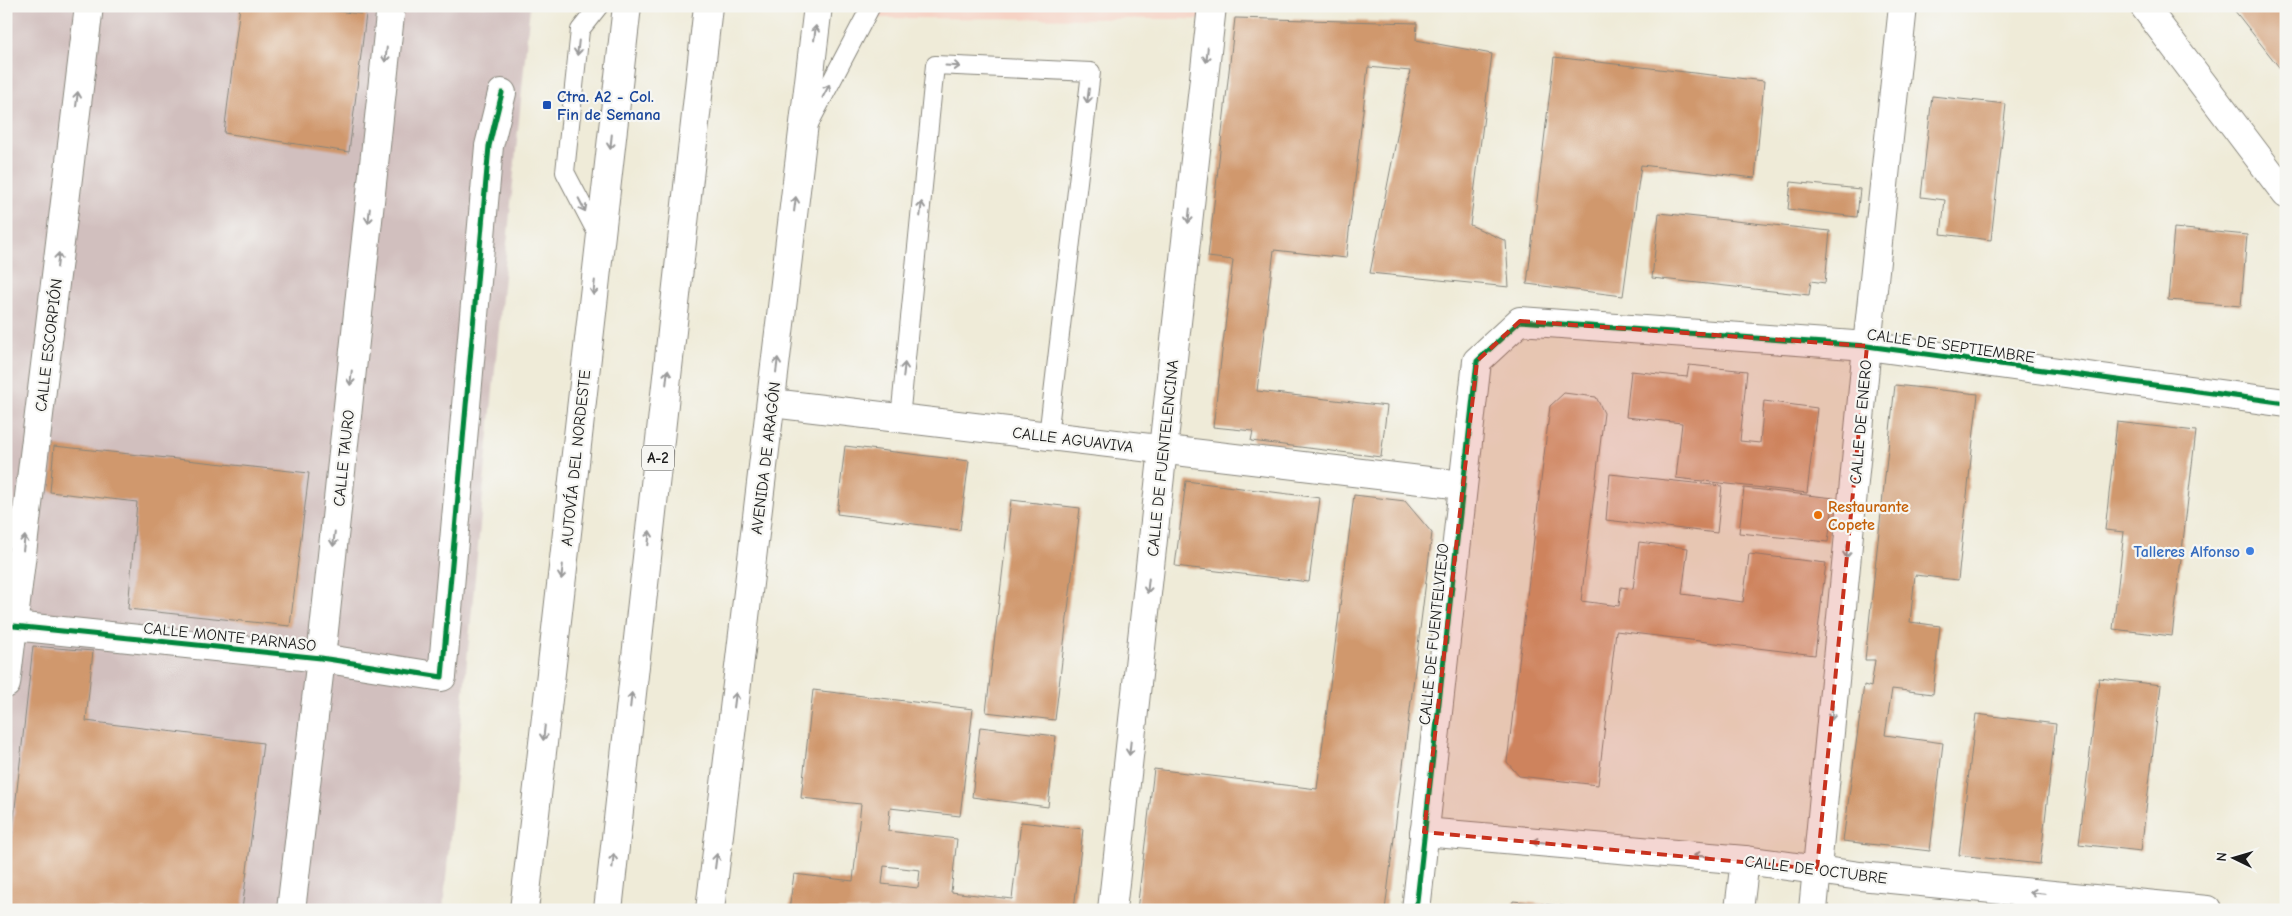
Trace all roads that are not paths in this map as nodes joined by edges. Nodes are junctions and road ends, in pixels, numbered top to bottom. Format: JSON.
{"nodes":[{"id":1,"x":88,"y":6,"type":"edge"},
{"id":2,"x":391,"y":6,"type":"edge"},
{"id":3,"x":599,"y":6,"type":"edge"},
{"id":4,"x":627,"y":6,"type":"edge"},
{"id":5,"x":708,"y":6,"type":"edge"},
{"id":6,"x":818,"y":6,"type":"edge"},
{"id":7,"x":871,"y":6,"type":"edge"},
{"id":8,"x":1212,"y":6,"type":"edge"},
{"id":9,"x":1903,"y":6,"type":"edge"},
{"id":10,"x":2144,"y":6,"type":"edge"},
{"id":11,"x":502,"y":93,"type":"dead end"},
{"id":12,"x":803,"y":134,"type":"junction"},
{"id":13,"x":2286,"y":194,"type":"edge"},
{"id":14,"x":600,"y":240,"type":"junction"},
{"id":15,"x":1867,"y":346,"type":"junction"},
{"id":16,"x":1477,"y":361,"type":"joint"},
{"id":17,"x":772,"y":403,"type":"junction"},
{"id":18,"x":2286,"y":403,"type":"edge"},
{"id":19,"x":900,"y":419,"type":"junction"},
{"id":20,"x":1048,"y":436,"type":"junction"},
{"id":21,"x":1163,"y":450,"type":"junction"},
{"id":22,"x":1462,"y":485,"type":"junction"},
{"id":23,"x":14,"y":626,"type":"junction"},
{"id":24,"x":321,"y":658,"type":"junction"},
{"id":25,"x":6,"y":684,"type":"edge"},
{"id":26,"x":1424,"y":832,"type":"junction"},
{"id":27,"x":1745,"y":860,"type":"junction"},
{"id":28,"x":1817,"y":868,"type":"junction"},
{"id":29,"x":291,"y":910,"type":"edge"},
{"id":30,"x":524,"y":910,"type":"edge"},
{"id":31,"x":608,"y":910,"type":"edge"},
{"id":32,"x":710,"y":910,"type":"edge"},
{"id":33,"x":1112,"y":910,"type":"edge"},
{"id":34,"x":1416,"y":910,"type":"edge"},
{"id":35,"x":1739,"y":910,"type":"edge"},
{"id":36,"x":1813,"y":910,"type":"edge"},
{"id":37,"x":2207,"y":910,"type":"edge"}],
"edges":[{"from":23,"to":1,"type":"main road","name":"CALLE ESCORPIÓN","one_way":true},
{"from":2,"to":24,"type":"main road","name":"CALLE TAURO","one_way":true},
{"from":3,"to":14,"type":"lane","one_way":true},
{"from":4,"to":14,"type":"main road","name":"AUTOVÍA DEL NORDESTE","one_way":true},
{"from":31,"to":5,"type":"main road","number":"A-2","one_way":true},
{"from":12,"to":6,"type":"main road","name":"AVENIDA DE ARAGÓN","one_way":true},
{"from":12,"to":7,"type":"lane","one_way":true},
{"from":8,"to":21,"type":"main road","name":"CALLE DE FUENTELENCINA","one_way":true},
{"from":9,"to":15,"type":"main road","name":"CALLE DE ENERO"},
{"from":10,"to":13,"type":"main road"},
{"from":11,"to":24,"type":"main road","name":"CALLE MONTE PARNASO"},
{"from":17,"to":12,"type":"main road","name":"AVENIDA DE ARAGÓN","one_way":true},
{"from":14,"to":30,"type":"main road","name":"AUTOVÍA DEL NORDESTE","one_way":true},
{"from":15,"to":16,"type":"main road","name":"CALLE DE SEPTIEMBRE"},
{"from":15,"to":18,"type":"main road","name":"CALLE DE SEPTIEMBRE"},
{"from":15,"to":28,"type":"main road","name":"CALLE DE ENERO","one_way":true},
{"from":16,"to":22,"type":"main road","name":"CALLE DE FUENTELVIEJO"},
{"from":17,"to":19,"type":"main road","name":"CALLE AGUAVIVA"},
{"from":32,"to":17,"type":"main road","name":"AVENIDA DE ARAGÓN","one_way":true},
{"from":19,"to":20,"type":"main road","name":"CALLE AGUAVIVA"},
{"from":19,"to":20,"type":"lane","one_way":true},
{"from":20,"to":21,"type":"main road","name":"CALLE AGUAVIVA"},
{"from":21,"to":22,"type":"main road","name":"CALLE AGUAVIVA"},
{"from":21,"to":33,"type":"main road","name":"CALLE DE FUENTELENCINA","one_way":true},
{"from":22,"to":26,"type":"main road","name":"CALLE DE FUENTELVIEJO"},
{"from":23,"to":24,"type":"main road","name":"CALLE MONTE PARNASO"},
{"from":23,"to":25,"type":"main road","name":"CALLE ESCORPIÓN"},
{"from":24,"to":29,"type":"main road","name":"CALLE TAURO"},
{"from":27,"to":26,"type":"main road","name":"CALLE DE OCTUBRE","one_way":true},
{"from":26,"to":34,"type":"main road","name":"CALLE DE FUENTELVIEJO"},
{"from":27,"to":28,"type":"main road","name":"CALLE DE OCTUBRE"},
{"from":27,"to":35,"type":"main road"},
{"from":28,"to":36,"type":"main road","name":"CALLE DE ENERO"},
{"from":37,"to":28,"type":"main road","name":"CALLE DE OCTUBRE","one_way":true}]}
